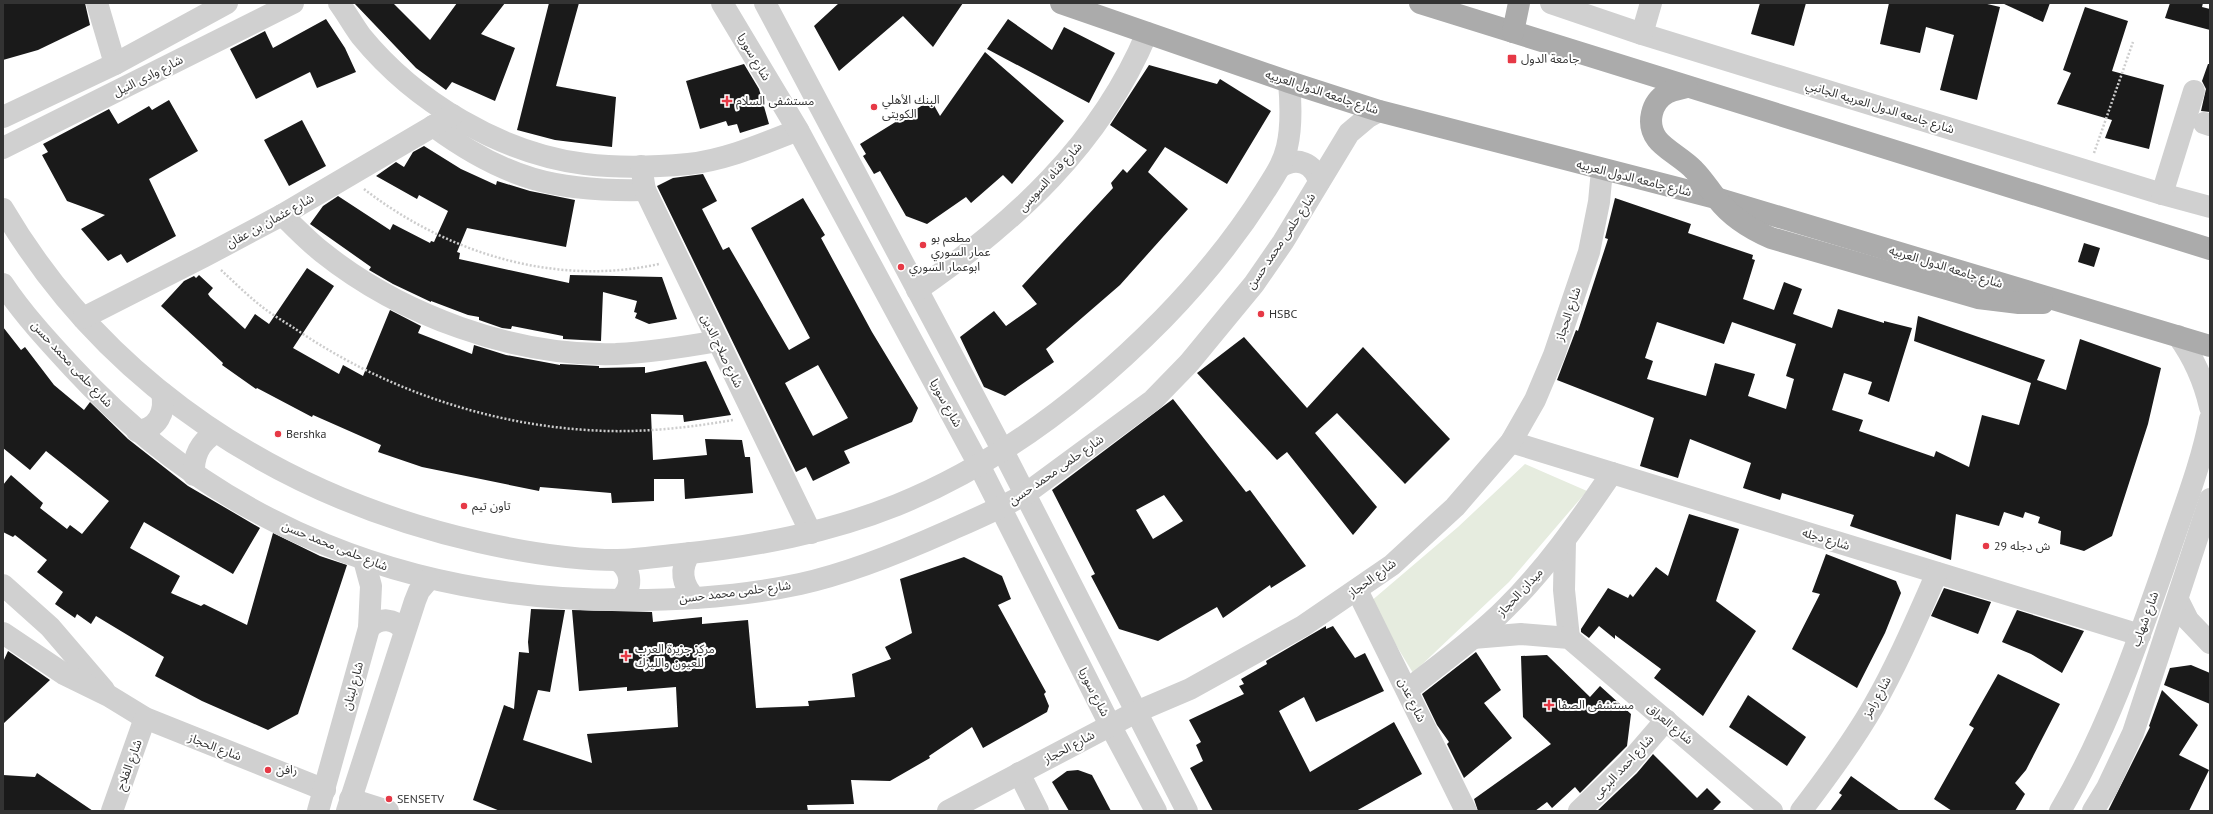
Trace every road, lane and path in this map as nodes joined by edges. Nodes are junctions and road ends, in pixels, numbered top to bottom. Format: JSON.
{"nodes":[{"id":1,"x":97,"y":3,"type":"edge"},
{"id":2,"x":227,"y":3,"type":"edge"},
{"id":3,"x":293,"y":3,"type":"edge"},
{"id":4,"x":339,"y":3,"type":"edge"},
{"id":5,"x":722,"y":3,"type":"edge"},
{"id":6,"x":765,"y":3,"type":"edge"},
{"id":7,"x":1061,"y":3,"type":"edge"},
{"id":8,"x":1420,"y":3,"type":"edge"},
{"id":9,"x":1519,"y":3,"type":"edge"},
{"id":10,"x":1552,"y":3,"type":"edge"},
{"id":11,"x":1651,"y":3,"type":"edge"},
{"id":12,"x":1099,"y":8,"type":"edge"},
{"id":13,"x":1512,"y":32,"type":"junction"},
{"id":14,"x":1147,"y":33,"type":"junction"},
{"id":15,"x":1642,"y":34,"type":"junction"},
{"id":16,"x":2133,"y":42,"type":"dead end"},
{"id":17,"x":115,"y":64,"type":"junction"},
{"id":18,"x":1289,"y":82,"type":"junction"},
{"id":19,"x":1687,"y":88,"type":"junction"},
{"id":20,"x":2194,"y":91,"type":"dead end"},
{"id":21,"x":1380,"y":112,"type":"junction"},
{"id":22,"x":452,"y":115,"type":"junction"},
{"id":23,"x":3,"y":117,"type":"edge"},
{"id":24,"x":432,"y":126,"type":"junction"},
{"id":25,"x":798,"y":130,"type":"junction"},
{"id":26,"x":3,"y":148,"type":"edge"},
{"id":27,"x":641,"y":166,"type":"junction"},
{"id":28,"x":1280,"y":167,"type":"junction"},
{"id":29,"x":1602,"y":170,"type":"junction"},
{"id":30,"x":2088,"y":171,"type":"junction"},
{"id":31,"x":348,"y":176,"type":"junction"},
{"id":32,"x":1320,"y":182,"type":"junction"},
{"id":33,"x":645,"y":190,"type":"junction"},
{"id":34,"x":2162,"y":194,"type":"junction"},
{"id":35,"x":1716,"y":198,"type":"junction"},
{"id":36,"x":2210,"y":206,"type":"edge"},
{"id":37,"x":3,"y":209,"type":"edge"},
{"id":38,"x":282,"y":215,"type":"junction"},
{"id":39,"x":2210,"y":249,"type":"edge"},
{"id":40,"x":206,"y":256,"type":"junction"},
{"id":41,"x":678,"y":260,"type":"junction"},
{"id":42,"x":3,"y":284,"type":"edge"},
{"id":43,"x":917,"y":290,"type":"junction"},
{"id":44,"x":83,"y":318,"type":"junction"},
{"id":45,"x":2178,"y":336,"type":"junction"},
{"id":46,"x":718,"y":342,"type":"junction"},
{"id":47,"x":2210,"y":346,"type":"edge"},
{"id":48,"x":162,"y":393,"type":"junction"},
{"id":49,"x":2210,"y":407,"type":"edge"},
{"id":50,"x":755,"y":417,"type":"junction"},
{"id":51,"x":2210,"y":419,"type":"edge"},
{"id":52,"x":137,"y":431,"type":"junction"},
{"id":53,"x":215,"y":432,"type":"junction"},
{"id":54,"x":1511,"y":442,"type":"junction"},
{"id":55,"x":1003,"y":451,"type":"junction"},
{"id":56,"x":980,"y":464,"type":"junction"},
{"id":57,"x":1612,"y":473,"type":"junction"},
{"id":58,"x":194,"y":475,"type":"junction"},
{"id":59,"x":1024,"y":495,"type":"junction"},
{"id":60,"x":2210,"y":499,"type":"edge"},
{"id":61,"x":1001,"y":508,"type":"junction"},
{"id":62,"x":811,"y":533,"type":"junction"},
{"id":63,"x":1565,"y":541,"type":"junction"},
{"id":64,"x":690,"y":553,"type":"junction"},
{"id":65,"x":364,"y":560,"type":"junction"},
{"id":66,"x":617,"y":560,"type":"junction"},
{"id":67,"x":1936,"y":573,"type":"junction"},
{"id":68,"x":429,"y":579,"type":"junction"},
{"id":69,"x":3,"y":585,"type":"edge"},
{"id":70,"x":1357,"y":590,"type":"junction"},
{"id":71,"x":695,"y":598,"type":"junction"},
{"id":72,"x":618,"y":600,"type":"junction"},
{"id":73,"x":2178,"y":600,"type":"junction"},
{"id":74,"x":369,"y":628,"type":"junction"},
{"id":75,"x":404,"y":630,"type":"junction"},
{"id":76,"x":3,"y":633,"type":"edge"},
{"id":77,"x":2140,"y":635,"type":"junction"},
{"id":78,"x":1473,"y":638,"type":"junction"},
{"id":79,"x":1569,"y":638,"type":"junction"},
{"id":80,"x":2210,"y":643,"type":"edge"},
{"id":81,"x":1407,"y":690,"type":"junction"},
{"id":82,"x":109,"y":696,"type":"junction"},
{"id":83,"x":1136,"y":712,"type":"junction"},
{"id":84,"x":145,"y":718,"type":"junction"},
{"id":85,"x":1666,"y":720,"type":"junction"},
{"id":86,"x":1110,"y":725,"type":"junction"},
{"id":87,"x":1019,"y":773,"type":"junction"},
{"id":88,"x":325,"y":790,"type":"junction"},
{"id":89,"x":348,"y":805,"type":"edge"},
{"id":90,"x":112,"y":811,"type":"edge"},
{"id":91,"x":318,"y":811,"type":"edge"},
{"id":92,"x":388,"y":811,"type":"edge"},
{"id":93,"x":948,"y":811,"type":"edge"},
{"id":94,"x":1038,"y":811,"type":"edge"},
{"id":95,"x":1156,"y":811,"type":"edge"},
{"id":96,"x":1187,"y":811,"type":"edge"},
{"id":97,"x":1466,"y":811,"type":"edge"},
{"id":98,"x":1579,"y":811,"type":"edge"},
{"id":99,"x":1772,"y":811,"type":"edge"},
{"id":100,"x":1801,"y":811,"type":"edge"},
{"id":101,"x":2060,"y":811,"type":"edge"},
{"id":102,"x":2093,"y":811,"type":"edge"}],
"edges":[{"from":1,"to":17,"type":"street"},
{"from":2,"to":17,"type":"street"},
{"from":3,"to":26,"type":"street","name":"شارع وادى النيل"},
{"from":4,"to":22,"type":"street"},
{"from":5,"to":25,"type":"street","name":"شارع سوريا"},
{"from":6,"to":43,"type":"street"},
{"from":7,"to":12,"type":"main road","name":"شارع جامعه الدول العربيه"},
{"from":8,"to":13,"type":"main road"},
{"from":9,"to":13,"type":"main road"},
{"from":10,"to":15,"type":"street","name":"شارع جامعه الدول العربيه الجانبي"},
{"from":11,"to":15,"type":"street"},
{"from":12,"to":14,"type":"main road","name":"شارع جامعه الدول العربيه"},
{"from":13,"to":19,"type":"main road"},
{"from":14,"to":18,"type":"main road","name":"شارع جامعه الدول العربيه"},
{"from":14,"to":43,"type":"street","name":"شارع قناه السويس"},
{"from":15,"to":30,"type":"street","name":"شارع جامعه الدول العربيه الجانبي"},
{"from":16,"to":30,"type":"path"},
{"from":17,"to":23,"type":"street"},
{"from":18,"to":21,"type":"main road","name":"شارع جامعه الدول العربيه"},
{"from":18,"to":28,"type":"street"},
{"from":19,"to":35,"type":"main road"},
{"from":19,"to":39,"type":"main road"},
{"from":20,"to":34,"type":"street"},
{"from":21,"to":29,"type":"main road","name":"شارع جامعه الدول العربيه"},
{"from":21,"to":32,"type":"street","name":"شارع حلمى محمد حسن"},
{"from":22,"to":24,"type":"street","name":"شارع عثمان بن عفان"},
{"from":22,"to":27,"type":"street"},
{"from":24,"to":31,"type":"street","name":"شارع عثمان بن عفان"},
{"from":24,"to":33,"type":"street"},
{"from":25,"to":27,"type":"street"},
{"from":25,"to":56,"type":"street","name":"شارع سوريا"},
{"from":27,"to":33,"type":"street","name":"شارع صلاح الدين"},
{"from":28,"to":32,"type":"street"},
{"from":28,"to":55,"type":"street"},
{"from":29,"to":35,"type":"main road","name":"شارع جامعه الدول العربيه"},
{"from":29,"to":54,"type":"street","name":"شارع الحجاز"},
{"from":30,"to":34,"type":"street","name":"شارع جامعه الدول العربيه الجانبي"},
{"from":31,"to":38,"type":"street","name":"شارع عثمان بن عفان"},
{"from":31,"to":41,"type":"path"},
{"from":32,"to":59,"type":"street","name":"شارع حلمى محمد حسن"},
{"from":33,"to":41,"type":"street","name":"شارع صلاح الدين"},
{"from":34,"to":36,"type":"street","name":"شارع جامعه الدول العربيه الجانبي"},
{"from":35,"to":45,"type":"main road","name":"شارع جامعه الدول العربيه"},
{"from":37,"to":44,"type":"street"},
{"from":38,"to":40,"type":"street","name":"شارع عثمان بن عفان"},
{"from":38,"to":46,"type":"street"},
{"from":40,"to":44,"type":"street","name":"شارع عثمان بن عفان"},
{"from":40,"to":50,"type":"path"},
{"from":41,"to":46,"type":"street","name":"شارع صلاح الدين"},
{"from":42,"to":52,"type":"street","name":"شارع حلمى محمد حسن"},
{"from":43,"to":55,"type":"street"},
{"from":44,"to":48,"type":"street"},
{"from":45,"to":47,"type":"main road","name":"شارع جامعه الدول العربيه"},
{"from":45,"to":49,"type":"street"},
{"from":46,"to":50,"type":"street","name":"شارع صلاح الدين"},
{"from":48,"to":52,"type":"street"},
{"from":48,"to":53,"type":"street"},
{"from":50,"to":62,"type":"street","name":"شارع صلاح الدين"},
{"from":51,"to":77,"type":"street","name":"شارع شهاب"},
{"from":52,"to":58,"type":"street","name":"شارع حلمى محمد حسن"},
{"from":53,"to":58,"type":"street"},
{"from":53,"to":66,"type":"street"},
{"from":54,"to":57,"type":"street","name":"شارع دجله"},
{"from":54,"to":70,"type":"street","name":"شارع الحجاز"},
{"from":55,"to":56,"type":"street"},
{"from":55,"to":59,"type":"street"},
{"from":56,"to":61,"type":"street","name":"شارع سوريا"},
{"from":56,"to":62,"type":"street"},
{"from":57,"to":63,"type":"street","name":"ميدان الحجاز"},
{"from":57,"to":67,"type":"street","name":"شارع دجله"},
{"from":58,"to":65,"type":"street","name":"شارع حلمى محمد حسن"},
{"from":59,"to":61,"type":"street","name":"شارع حلمى محمد حسن"},
{"from":59,"to":83,"type":"street"},
{"from":60,"to":73,"type":"street","name":"شارع شهاب"},
{"from":61,"to":71,"type":"street","name":"شارع حلمى محمد حسن"},
{"from":61,"to":86,"type":"street","name":"شارع سوريا"},
{"from":62,"to":64,"type":"street"},
{"from":63,"to":78,"type":"street","name":"ميدان الحجاز"},
{"from":63,"to":79,"type":"street"},
{"from":64,"to":66,"type":"street"},
{"from":64,"to":71,"type":"street"},
{"from":65,"to":68,"type":"street","name":"شارع حلمى محمد حسن"},
{"from":65,"to":74,"type":"street","name":"شارع لبنان"},
{"from":66,"to":72,"type":"street"},
{"from":67,"to":77,"type":"street","name":"شارع دجله"},
{"from":67,"to":100,"type":"street","name":"شارع رامز"},
{"from":68,"to":72,"type":"street","name":"شارع حلمى محمد حسن"},
{"from":68,"to":75,"type":"street"},
{"from":69,"to":82,"type":"street","name":"شارع الحجاز"},
{"from":70,"to":81,"type":"street","name":"شارع عدن"},
{"from":70,"to":83,"type":"street","name":"شارع الحجاز"},
{"from":71,"to":72,"type":"street","name":"شارع حلمى محمد حسن"},
{"from":73,"to":80,"type":"street"},
{"from":73,"to":102,"type":"street","name":"شارع شهاب"},
{"from":74,"to":75,"type":"street"},
{"from":74,"to":88,"type":"street","name":"شارع لبنان"},
{"from":75,"to":89,"type":"street"},
{"from":76,"to":82,"type":"street","name":"شارع الحجاز"},
{"from":77,"to":101,"type":"street","name":"شارع شهاب"},
{"from":78,"to":79,"type":"street"},
{"from":78,"to":81,"type":"street","name":"ميدان الحجاز"},
{"from":79,"to":85,"type":"street","name":"شارع العراق"},
{"from":81,"to":97,"type":"street","name":"شارع عدن"},
{"from":82,"to":84,"type":"street","name":"شارع الحجاز"},
{"from":83,"to":86,"type":"street","name":"شارع الحجاز"},
{"from":83,"to":96,"type":"street"},
{"from":84,"to":88,"type":"street","name":"شارع الحجاز"},
{"from":84,"to":90,"type":"street","name":"شارع الفلاح"},
{"from":85,"to":98,"type":"street","name":"شارع احمد البرعى"},
{"from":85,"to":99,"type":"street","name":"شارع العراق"},
{"from":86,"to":87,"type":"street","name":"شارع الحجاز"},
{"from":86,"to":95,"type":"street","name":"شارع سوريا"},
{"from":87,"to":93,"type":"street","name":"شارع الحجاز"},
{"from":87,"to":94,"type":"street"},
{"from":88,"to":91,"type":"street","name":"شارع لبنان"},
{"from":89,"to":92,"type":"street"}]}
